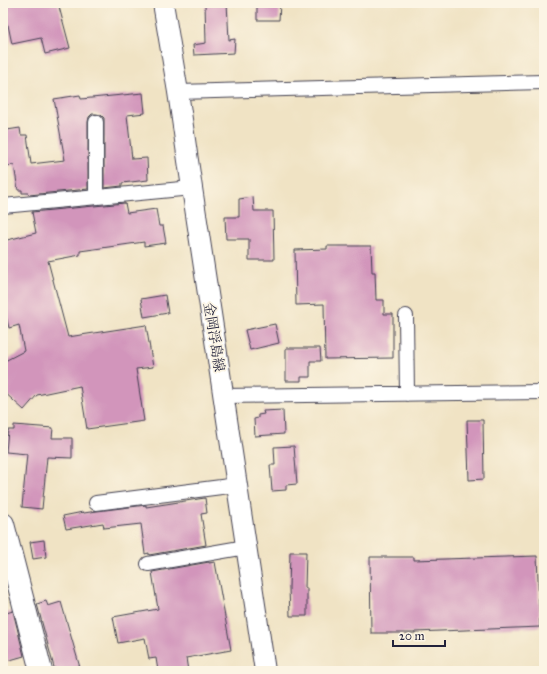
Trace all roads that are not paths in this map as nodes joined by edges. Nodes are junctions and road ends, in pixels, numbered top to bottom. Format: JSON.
{"nodes":[{"id":1,"x":163,"y":3,"type":"edge"},
{"id":2,"x":544,"y":82,"type":"edge"},
{"id":3,"x":178,"y":92,"type":"junction"},
{"id":4,"x":96,"y":122,"type":"dead end"},
{"id":5,"x":192,"y":188,"type":"junction"},
{"id":6,"x":96,"y":197,"type":"junction"},
{"id":7,"x":3,"y":206,"type":"edge"},
{"id":8,"x":406,"y":316,"type":"dead end"},
{"id":9,"x":544,"y":392,"type":"edge"},
{"id":10,"x":407,"y":394,"type":"junction"},
{"id":11,"x":223,"y":396,"type":"junction"},
{"id":12,"x":237,"y":485,"type":"junction"},
{"id":13,"x":96,"y":503,"type":"dead end"},
{"id":14,"x":3,"y":529,"type":"edge"},
{"id":15,"x":246,"y":547,"type":"junction"},
{"id":16,"x":148,"y":564,"type":"dead end"},
{"id":17,"x":41,"y":671,"type":"edge"},
{"id":18,"x":265,"y":671,"type":"edge"}],
"edges":[{"from":1,"to":3,"type":"street","name":"金岡浮島線"},
{"from":2,"to":3,"type":"street"},
{"from":3,"to":5,"type":"street","name":"金岡浮島線"},
{"from":4,"to":6,"type":"street"},
{"from":5,"to":6,"type":"street"},
{"from":5,"to":11,"type":"street","name":"金岡浮島線"},
{"from":6,"to":7,"type":"street"},
{"from":8,"to":10,"type":"street"},
{"from":9,"to":10,"type":"street"},
{"from":10,"to":11,"type":"street"},
{"from":11,"to":12,"type":"street","name":"金岡浮島線"},
{"from":12,"to":13,"type":"street"},
{"from":12,"to":15,"type":"street","name":"金岡浮島線"},
{"from":14,"to":17,"type":"main road"},
{"from":15,"to":16,"type":"street"},
{"from":15,"to":18,"type":"street","name":"金岡浮島線"}]}
